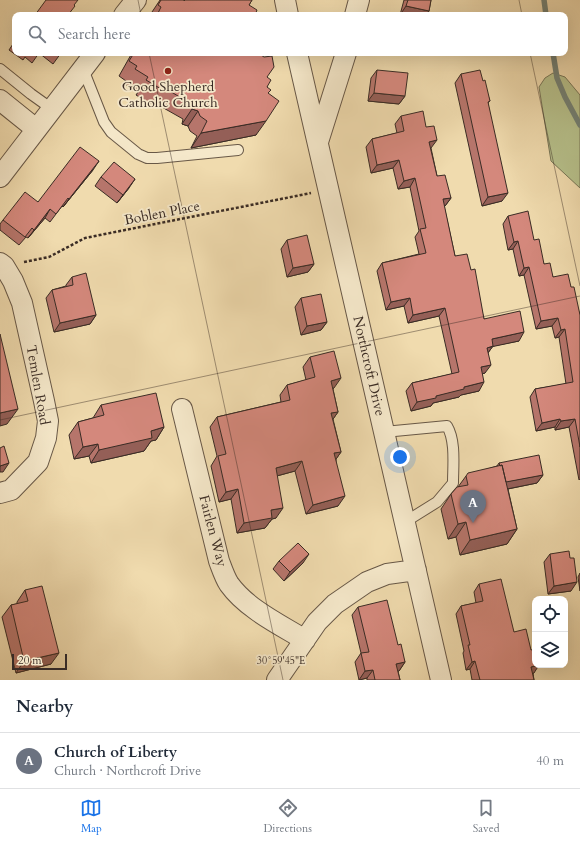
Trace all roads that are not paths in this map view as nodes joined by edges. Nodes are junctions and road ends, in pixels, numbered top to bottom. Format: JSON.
{"nodes":[{"id":1,"x":136,"y":0,"type":"edge"},
{"id":2,"x":285,"y":0,"type":"edge"},
{"id":3,"x":359,"y":0,"type":"edge"},
{"id":4,"x":126,"y":12,"type":"edge"},
{"id":5,"x":287,"y":12,"type":"edge"},
{"id":6,"x":356,"y":12,"type":"edge"},
{"id":7,"x":93,"y":56,"type":"edge"},
{"id":8,"x":298,"y":56,"type":"edge"},
{"id":9,"x":345,"y":56,"type":"edge"},
{"id":10,"x":0,"y":69,"type":"edge"},
{"id":11,"x":82,"y":69,"type":"junction"},
{"id":12,"x":0,"y":100,"type":"edge"},
{"id":13,"x":52,"y":109,"type":"junction"},
{"id":14,"x":36,"y":129,"type":"junction"},
{"id":15,"x":318,"y":142,"type":"junction"},
{"id":16,"x":238,"y":150,"type":"dead end"},
{"id":17,"x":0,"y":177,"type":"edge"},
{"id":18,"x":2,"y":265,"type":"edge"},
{"id":19,"x":182,"y":409,"type":"dead end"},
{"id":20,"x":384,"y":432,"type":"junction"},
{"id":21,"x":0,"y":493,"type":"edge"},
{"id":22,"x":405,"y":522,"type":"junction"},
{"id":23,"x":416,"y":570,"type":"junction"},
{"id":24,"x":305,"y":640,"type":"junction"},
{"id":25,"x":277,"y":680,"type":"edge"},
{"id":26,"x":441,"y":680,"type":"edge"}],
"edges":[{"from":1,"to":4,"type":"street"},
{"from":2,"to":5,"type":"street"},
{"from":3,"to":6,"type":"street"},
{"from":7,"to":11,"type":"street"},
{"from":8,"to":15,"type":"street","name":"Northcroft Drive"},
{"from":9,"to":15,"type":"street"},
{"from":10,"to":13,"type":"lane"},
{"from":11,"to":13,"type":"street"},
{"from":11,"to":16,"type":"lane"},
{"from":12,"to":14,"type":"street"},
{"from":13,"to":14,"type":"street"},
{"from":14,"to":17,"type":"street"},
{"from":15,"to":20,"type":"street","name":"Northcroft Drive"},
{"from":18,"to":21,"type":"street","name":"Temlen Road"},
{"from":19,"to":24,"type":"street","name":"Fairlen Way"},
{"from":20,"to":22,"type":"street","name":"Northcroft Drive"},
{"from":20,"to":22,"type":"lane"},
{"from":22,"to":23,"type":"street","name":"Northcroft Drive"},
{"from":23,"to":24,"type":"street"},
{"from":23,"to":26,"type":"street","name":"Northcroft Drive"},
{"from":24,"to":25,"type":"street"}]}
